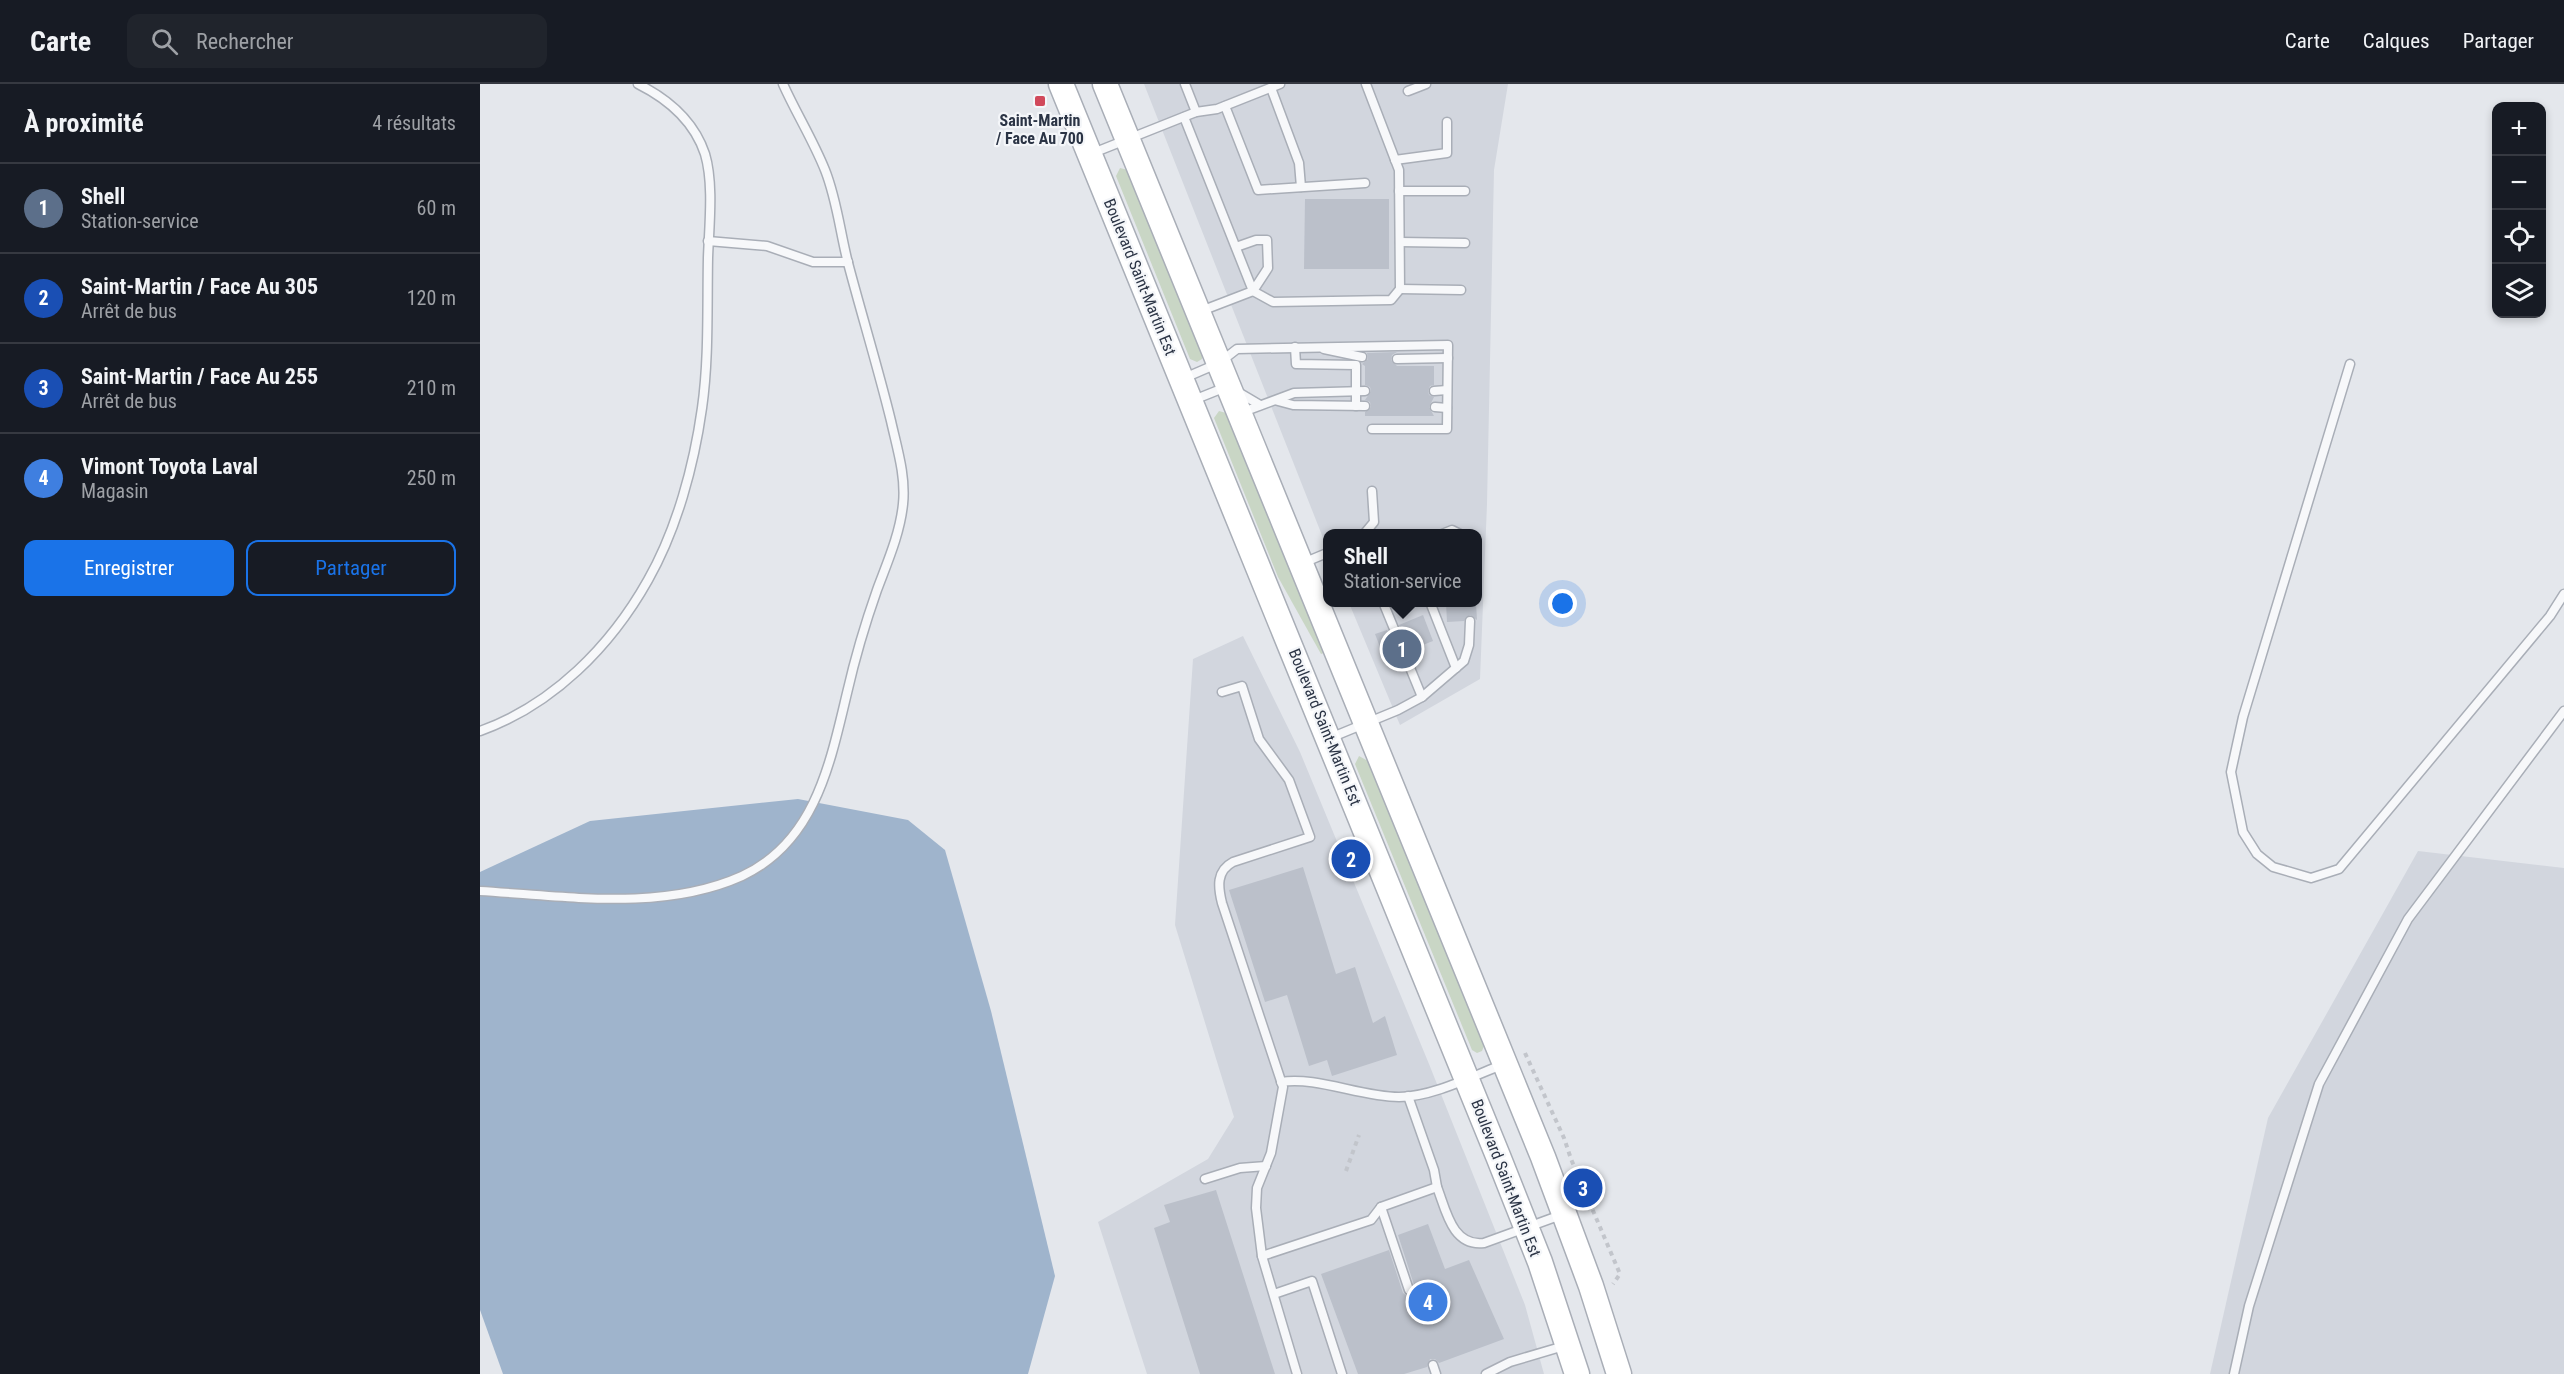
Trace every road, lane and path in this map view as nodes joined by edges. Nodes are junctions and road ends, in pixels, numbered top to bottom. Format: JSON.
{"nodes":[{"id":1,"x":638,"y":84,"type":"edge"},
{"id":2,"x":783,"y":84,"type":"edge"},
{"id":3,"x":1061,"y":84,"type":"edge"},
{"id":4,"x":1105,"y":84,"type":"edge"},
{"id":5,"x":1185,"y":84,"type":"edge"},
{"id":6,"x":1280,"y":84,"type":"edge"},
{"id":7,"x":1366,"y":84,"type":"edge"},
{"id":8,"x":1426,"y":84,"type":"edge"},
{"id":9,"x":1271,"y":87,"type":"junction"},
{"id":10,"x":1408,"y":91,"type":"dead end"},
{"id":11,"x":1225,"y":106,"type":"junction"},
{"id":12,"x":1196,"y":112,"type":"junction"},
{"id":13,"x":1184,"y":117,"type":"junction"},
{"id":14,"x":1447,"y":122,"type":"dead end"},
{"id":15,"x":1127,"y":140,"type":"junction"},
{"id":16,"x":1090,"y":155,"type":"junction"},
{"id":17,"x":1395,"y":160,"type":"junction"},
{"id":18,"x":1365,"y":183,"type":"dead end"},
{"id":19,"x":1301,"y":188,"type":"junction"},
{"id":20,"x":1399,"y":191,"type":"junction"},
{"id":21,"x":1465,"y":191,"type":"dead end"},
{"id":22,"x":708,"y":240,"type":"junction"},
{"id":23,"x":1400,"y":242,"type":"junction"},
{"id":24,"x":1465,"y":243,"type":"dead end"},
{"id":25,"x":1236,"y":247,"type":"junction"},
{"id":26,"x":848,"y":262,"type":"junction"},
{"id":27,"x":1400,"y":289,"type":"junction"},
{"id":28,"x":1461,"y":290,"type":"dead end"},
{"id":29,"x":1253,"y":291,"type":"junction"},
{"id":30,"x":1198,"y":312,"type":"junction"},
{"id":31,"x":1295,"y":347,"type":"junction"},
{"id":32,"x":1312,"y":347,"type":"junction"},
{"id":33,"x":1362,"y":357,"type":"dead end"},
{"id":34,"x":1448,"y":358,"type":"junction"},
{"id":35,"x":1397,"y":359,"type":"dead end"},
{"id":36,"x":1219,"y":363,"type":"junction"},
{"id":37,"x":2350,"y":364,"type":"dead end"},
{"id":38,"x":1181,"y":379,"type":"junction"},
{"id":39,"x":1228,"y":386,"type":"junction"},
{"id":40,"x":1447,"y":390,"type":"junction"},
{"id":41,"x":1360,"y":391,"type":"junction"},
{"id":42,"x":1434,"y":391,"type":"dead end"},
{"id":43,"x":1277,"y":400,"type":"junction"},
{"id":44,"x":1191,"y":401,"type":"junction"},
{"id":45,"x":1435,"y":407,"type":"dead end"},
{"id":46,"x":1447,"y":408,"type":"junction"},
{"id":47,"x":1250,"y":410,"type":"junction"},
{"id":48,"x":1372,"y":429,"type":"dead end"},
{"id":49,"x":1372,"y":491,"type":"dead end"},
{"id":50,"x":1368,"y":529,"type":"edge"},
{"id":51,"x":1323,"y":555,"type":"edge"},
{"id":52,"x":1300,"y":564,"type":"junction"},
{"id":53,"x":2564,"y":594,"type":"edge"},
{"id":54,"x":1322,"y":603,"type":"edge"},
{"id":55,"x":1323,"y":607,"type":"edge"},
{"id":56,"x":1385,"y":607,"type":"edge"},
{"id":57,"x":1433,"y":607,"type":"edge"},
{"id":58,"x":1470,"y":621,"type":"dead end"},
{"id":59,"x":1456,"y":668,"type":"junction"},
{"id":60,"x":1222,"y":692,"type":"dead end"},
{"id":61,"x":1422,"y":697,"type":"junction"},
{"id":62,"x":2564,"y":711,"type":"edge"},
{"id":63,"x":1365,"y":724,"type":"junction"},
{"id":64,"x":480,"y":731,"type":"edge"},
{"id":65,"x":1330,"y":738,"type":"junction"},
{"id":66,"x":480,"y":891,"type":"edge"},
{"id":67,"x":1523,"y":1048,"type":"dead end"},
{"id":68,"x":1504,"y":1064,"type":"junction"},
{"id":69,"x":1467,"y":1078,"type":"junction"},
{"id":70,"x":1281,"y":1082,"type":"junction"},
{"id":71,"x":1408,"y":1096,"type":"junction"},
{"id":72,"x":1359,"y":1135,"type":"dead end"},
{"id":73,"x":1266,"y":1166,"type":"junction"},
{"id":74,"x":1346,"y":1171,"type":"dead end"},
{"id":75,"x":1205,"y":1179,"type":"dead end"},
{"id":76,"x":1437,"y":1187,"type":"junction"},
{"id":77,"x":1381,"y":1207,"type":"junction"},
{"id":78,"x":1564,"y":1214,"type":"junction"},
{"id":79,"x":1527,"y":1227,"type":"junction"},
{"id":80,"x":1262,"y":1256,"type":"junction"},
{"id":81,"x":1620,"y":1275,"type":"dead end"},
{"id":82,"x":1409,"y":1290,"type":"dead end"},
{"id":83,"x":1274,"y":1294,"type":"junction"},
{"id":84,"x":1568,"y":1345,"type":"junction"},
{"id":85,"x":1433,"y":1365,"type":"dead end"},
{"id":86,"x":1503,"y":1370,"type":"edge"},
{"id":87,"x":1297,"y":1374,"type":"edge"},
{"id":88,"x":1342,"y":1374,"type":"edge"},
{"id":89,"x":1436,"y":1374,"type":"edge"},
{"id":90,"x":1486,"y":1374,"type":"edge"},
{"id":91,"x":1577,"y":1374,"type":"edge"},
{"id":92,"x":1619,"y":1374,"type":"edge"},
{"id":93,"x":2234,"y":1374,"type":"edge"}],
"edges":[{"from":1,"to":22,"type":"lane"},
{"from":2,"to":26,"type":"lane"},
{"from":3,"to":16,"type":"main road","name":"Boulevard Saint-Martin Est"},
{"from":4,"to":15,"type":"main road"},
{"from":5,"to":12,"type":"lane"},
{"from":6,"to":9,"type":"lane"},
{"from":7,"to":17,"type":"lane"},
{"from":8,"to":10,"type":"lane"},
{"from":9,"to":11,"type":"lane"},
{"from":9,"to":19,"type":"lane"},
{"from":11,"to":12,"type":"lane"},
{"from":11,"to":19,"type":"lane"},
{"from":12,"to":13,"type":"lane"},
{"from":13,"to":15,"type":"lane"},
{"from":13,"to":25,"type":"lane"},
{"from":14,"to":17,"type":"lane"},
{"from":15,"to":16,"type":"lane"},
{"from":15,"to":30,"type":"main road"},
{"from":16,"to":38,"type":"main road","name":"Boulevard Saint-Martin Est"},
{"from":17,"to":20,"type":"lane"},
{"from":18,"to":19,"type":"lane"},
{"from":20,"to":21,"type":"lane"},
{"from":20,"to":23,"type":"lane"},
{"from":22,"to":26,"type":"lane"},
{"from":22,"to":64,"type":"lane"},
{"from":23,"to":24,"type":"lane"},
{"from":23,"to":27,"type":"lane"},
{"from":25,"to":29,"type":"lane"},
{"from":25,"to":29,"type":"lane"},
{"from":26,"to":66,"type":"lane"},
{"from":27,"to":28,"type":"lane"},
{"from":27,"to":29,"type":"lane"},
{"from":29,"to":30,"type":"lane"},
{"from":30,"to":36,"type":"main road"},
{"from":31,"to":32,"type":"lane"},
{"from":31,"to":36,"type":"lane"},
{"from":31,"to":41,"type":"lane"},
{"from":32,"to":33,"type":"lane"},
{"from":32,"to":34,"type":"lane"},
{"from":34,"to":35,"type":"lane"},
{"from":34,"to":40,"type":"lane"},
{"from":36,"to":38,"type":"lane"},
{"from":36,"to":39,"type":"main road"},
{"from":37,"to":53,"type":"lane"},
{"from":38,"to":44,"type":"main road","name":"Boulevard Saint-Martin Est"},
{"from":39,"to":44,"type":"lane"},
{"from":39,"to":47,"type":"main road"},
{"from":40,"to":42,"type":"lane"},
{"from":40,"to":46,"type":"lane"},
{"from":41,"to":43,"type":"lane"},
{"from":41,"to":43,"type":"lane"},
{"from":43,"to":47,"type":"lane"},
{"from":44,"to":65,"type":"main road","name":"Boulevard Saint-Martin Est"},
{"from":45,"to":46,"type":"lane"},
{"from":46,"to":48,"type":"lane"},
{"from":47,"to":52,"type":"main road"},
{"from":49,"to":50,"type":"lane"},
{"from":51,"to":52,"type":"lane"},
{"from":52,"to":54,"type":"main road"},
{"from":55,"to":63,"type":"main road"},
{"from":56,"to":61,"type":"lane"},
{"from":57,"to":59,"type":"lane"},
{"from":58,"to":59,"type":"lane"},
{"from":59,"to":61,"type":"lane"},
{"from":60,"to":70,"type":"lane"},
{"from":61,"to":63,"type":"lane"},
{"from":62,"to":93,"type":"lane"},
{"from":63,"to":65,"type":"lane"},
{"from":63,"to":68,"type":"main road"},
{"from":65,"to":69,"type":"main road","name":"Boulevard Saint-Martin Est"},
{"from":67,"to":81,"type":"path"},
{"from":68,"to":69,"type":"lane"},
{"from":68,"to":78,"type":"main road"},
{"from":69,"to":71,"type":"lane"},
{"from":69,"to":79,"type":"main road","name":"Boulevard Saint-Martin Est"},
{"from":70,"to":71,"type":"lane"},
{"from":70,"to":73,"type":"lane"},
{"from":71,"to":76,"type":"lane"},
{"from":72,"to":74,"type":"path"},
{"from":73,"to":75,"type":"lane"},
{"from":73,"to":80,"type":"lane"},
{"from":76,"to":77,"type":"lane"},
{"from":76,"to":79,"type":"lane"},
{"from":77,"to":80,"type":"lane"},
{"from":77,"to":82,"type":"lane"},
{"from":78,"to":79,"type":"lane"},
{"from":78,"to":92,"type":"main road"},
{"from":79,"to":84,"type":"main road","name":"Boulevard Saint-Martin Est"},
{"from":80,"to":83,"type":"lane"},
{"from":83,"to":87,"type":"lane"},
{"from":83,"to":88,"type":"lane"},
{"from":84,"to":86,"type":"lane"},
{"from":84,"to":91,"type":"main road","name":"Boulevard Saint-Martin Est"},
{"from":85,"to":89,"type":"lane"},
{"from":86,"to":90,"type":"lane"}]}
